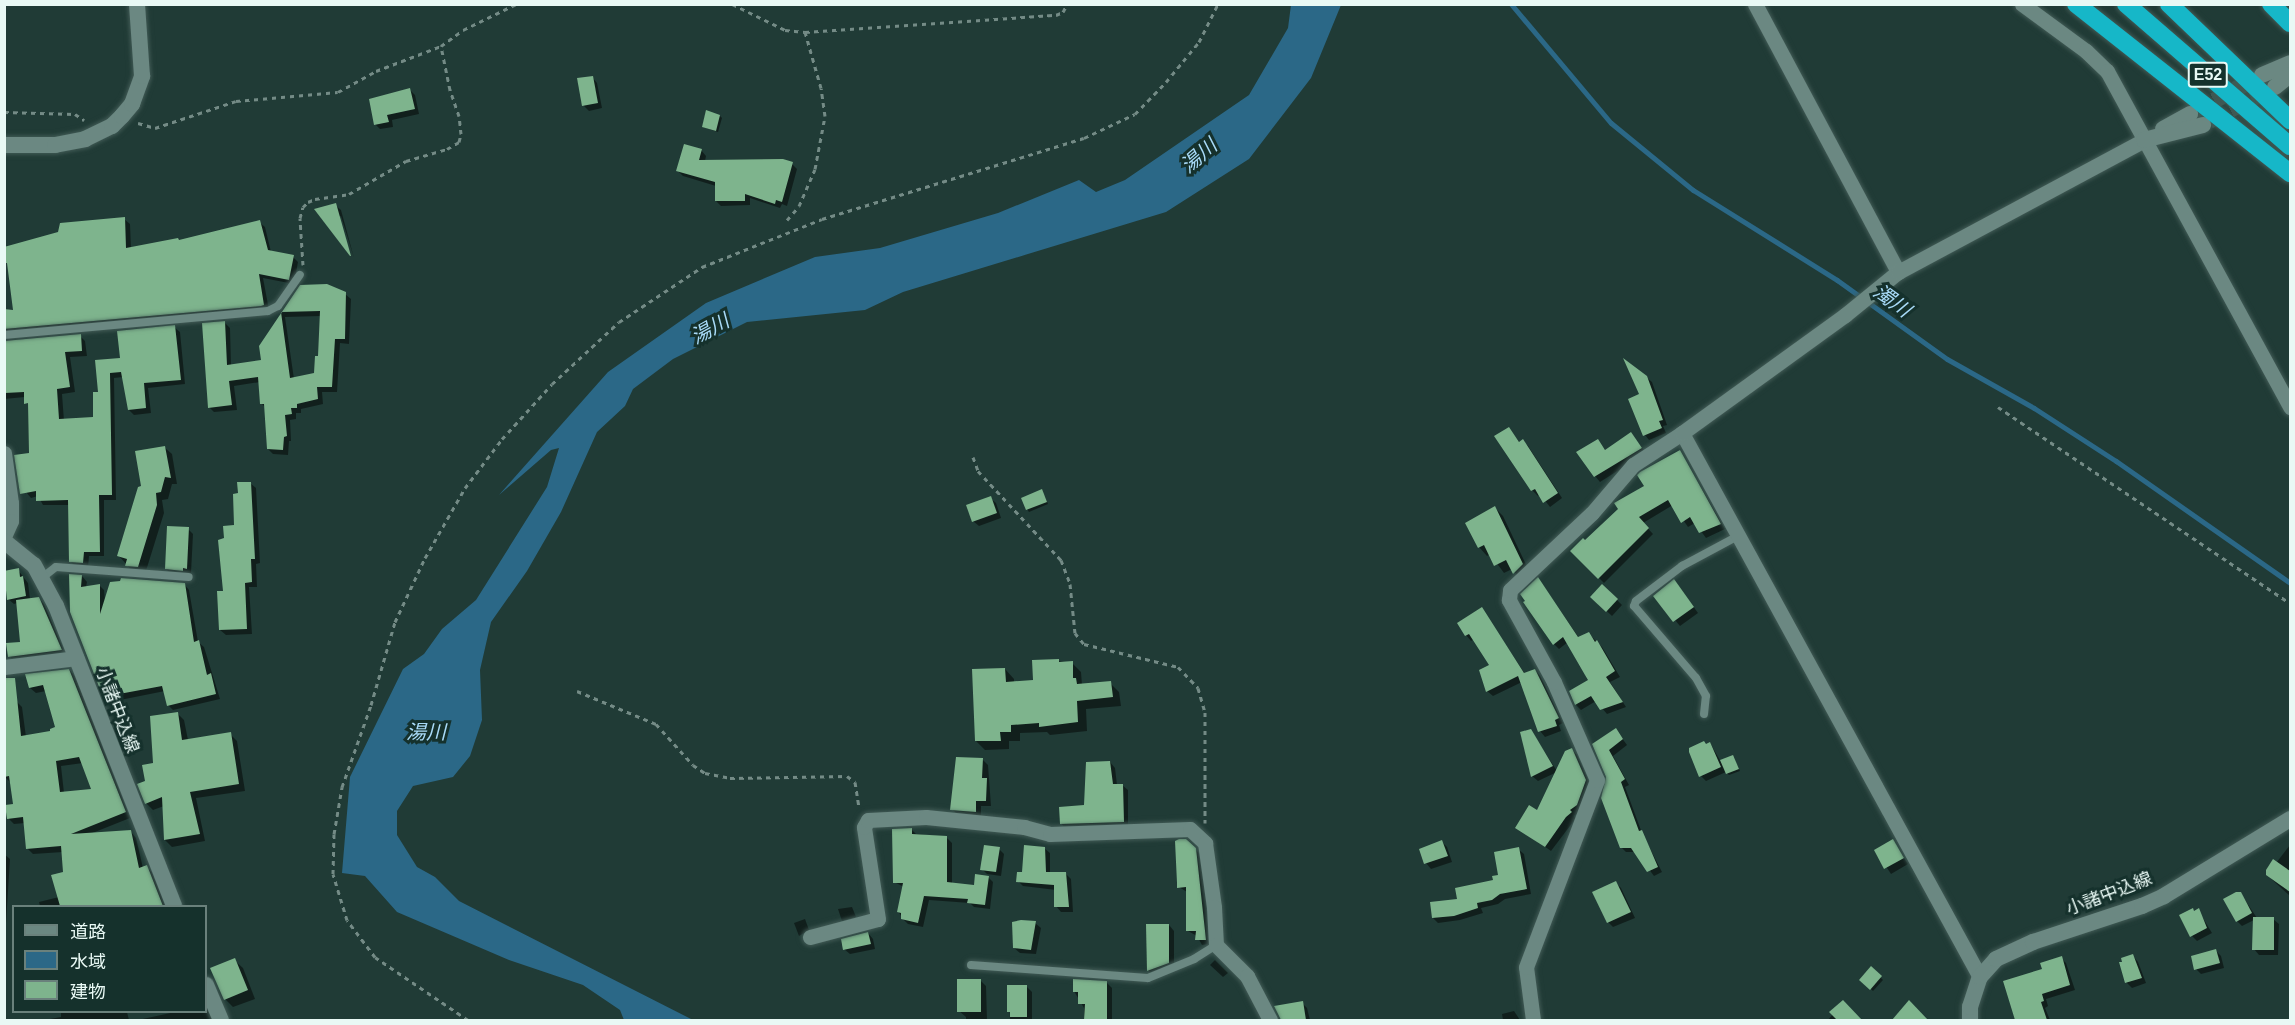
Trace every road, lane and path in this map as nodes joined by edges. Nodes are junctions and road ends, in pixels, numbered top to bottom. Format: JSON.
{"nodes":[{"id":1,"x":136,"y":4,"type":"edge"},
{"id":2,"x":516,"y":4,"type":"edge"},
{"id":3,"x":732,"y":4,"type":"edge"},
{"id":4,"x":1067,"y":4,"type":"edge"},
{"id":5,"x":1218,"y":4,"type":"edge"},
{"id":6,"x":1755,"y":4,"type":"edge"},
{"id":7,"x":2022,"y":4,"type":"edge"},
{"id":8,"x":2076,"y":4,"type":"edge"},
{"id":9,"x":2126,"y":4,"type":"edge"},
{"id":10,"x":2169,"y":4,"type":"edge"},
{"id":11,"x":2271,"y":4,"type":"edge"},
{"id":12,"x":2290,"y":23,"type":"edge"},
{"id":13,"x":805,"y":32,"type":"junction"},
{"id":14,"x":441,"y":46,"type":"junction"},
{"id":15,"x":2290,"y":63,"type":"edge"},
{"id":16,"x":2262,"y":75,"type":"tunnel mouth"},
{"id":17,"x":2290,"y":75,"type":"edge"},
{"id":18,"x":2275,"y":87,"type":"tunnel mouth"},
{"id":19,"x":4,"y":112,"type":"edge"},
{"id":20,"x":2190,"y":114,"type":"tunnel mouth"},
{"id":21,"x":122,"y":116,"type":"junction"},
{"id":22,"x":2290,"y":120,"type":"edge"},
{"id":23,"x":2203,"y":125,"type":"tunnel mouth"},
{"id":24,"x":99,"y":134,"type":"junction"},
{"id":25,"x":2144,"y":140,"type":"junction"},
{"id":26,"x":4,"y":145,"type":"edge"},
{"id":27,"x":2290,"y":146,"type":"edge"},
{"id":28,"x":2290,"y":173,"type":"edge"},
{"id":29,"x":788,"y":220,"type":"dead end"},
{"id":30,"x":1898,"y":272,"type":"junction"},
{"id":31,"x":300,"y":275,"type":"joint"},
{"id":32,"x":4,"y":335,"type":"edge"},
{"id":33,"x":1998,"y":407,"type":"dead end"},
{"id":34,"x":2290,"y":407,"type":"edge"},
{"id":35,"x":1682,"y":434,"type":"junction"},
{"id":36,"x":4,"y":453,"type":"edge"},
{"id":37,"x":973,"y":457,"type":"dead end"},
{"id":38,"x":1738,"y":536,"type":"junction"},
{"id":39,"x":4,"y":539,"type":"edge"},
{"id":40,"x":43,"y":577,"type":"junction"},
{"id":41,"x":189,"y":577,"type":"dead end"},
{"id":42,"x":2290,"y":603,"type":"edge"},
{"id":43,"x":76,"y":657,"type":"junction"},
{"id":44,"x":4,"y":667,"type":"edge"},
{"id":45,"x":577,"y":691,"type":"dead end"},
{"id":46,"x":1704,"y":714,"type":"dead end"},
{"id":47,"x":2290,"y":819,"type":"edge"},
{"id":48,"x":865,"y":823,"type":"junction"},
{"id":49,"x":1205,"y":843,"type":"junction"},
{"id":50,"x":174,"y":905,"type":"edge"},
{"id":51,"x":810,"y":937,"type":"dead end"},
{"id":52,"x":1216,"y":945,"type":"junction"},
{"id":53,"x":971,"y":965,"type":"dead end"},
{"id":54,"x":1980,"y":977,"type":"junction"},
{"id":55,"x":207,"y":987,"type":"edge"},
{"id":56,"x":221,"y":1020,"type":"edge"},
{"id":57,"x":468,"y":1020,"type":"edge"},
{"id":58,"x":1270,"y":1020,"type":"edge"},
{"id":59,"x":1533,"y":1020,"type":"edge"},
{"id":60,"x":1970,"y":1020,"type":"edge"}],
"edges":[{"from":1,"to":21,"type":"main road"},
{"from":2,"to":14,"type":"path"},
{"from":3,"to":13,"type":"path"},
{"from":4,"to":13,"type":"path"},
{"from":5,"to":57,"type":"path"},
{"from":6,"to":30,"type":"street"},
{"from":7,"to":25,"type":"street"},
{"from":8,"to":28,"type":"highway"},
{"from":9,"to":27,"type":"highway","number":"E52"},
{"from":10,"to":22,"type":"highway"},
{"from":11,"to":12,"type":"highway"},
{"from":13,"to":29,"type":"path"},
{"from":14,"to":21,"type":"path"},
{"from":14,"to":31,"type":"path"},
{"from":15,"to":16,"type":"main road"},
{"from":17,"to":18,"type":"main road"},
{"from":19,"to":24,"type":"path"},
{"from":20,"to":25,"type":"main road"},
{"from":21,"to":24,"type":"main road"},
{"from":23,"to":25,"type":"main road"},
{"from":24,"to":26,"type":"main road"},
{"from":25,"to":30,"type":"street"},
{"from":25,"to":34,"type":"street"},
{"from":30,"to":35,"type":"street"},
{"from":31,"to":32,"type":"lane"},
{"from":33,"to":42,"type":"path"},
{"from":35,"to":38,"type":"street"},
{"from":35,"to":59,"type":"street"},
{"from":36,"to":39,"type":"street"},
{"from":37,"to":49,"type":"path"},
{"from":38,"to":46,"type":"lane"},
{"from":38,"to":54,"type":"street"},
{"from":39,"to":40,"type":"main road","name":"小諸中込線"},
{"from":40,"to":41,"type":"lane"},
{"from":40,"to":43,"type":"main road","name":"小諸中込線"},
{"from":43,"to":44,"type":"street"},
{"from":43,"to":50,"type":"main road","name":"小諸中込線"},
{"from":45,"to":48,"type":"path"},
{"from":47,"to":54,"type":"main road","name":"小諸中込線"},
{"from":48,"to":49,"type":"street"},
{"from":48,"to":51,"type":"street"},
{"from":49,"to":52,"type":"street"},
{"from":52,"to":53,"type":"lane"},
{"from":52,"to":58,"type":"street"},
{"from":54,"to":60,"type":"main road","name":"小諸中込線"},
{"from":55,"to":56,"type":"main road"}]}
